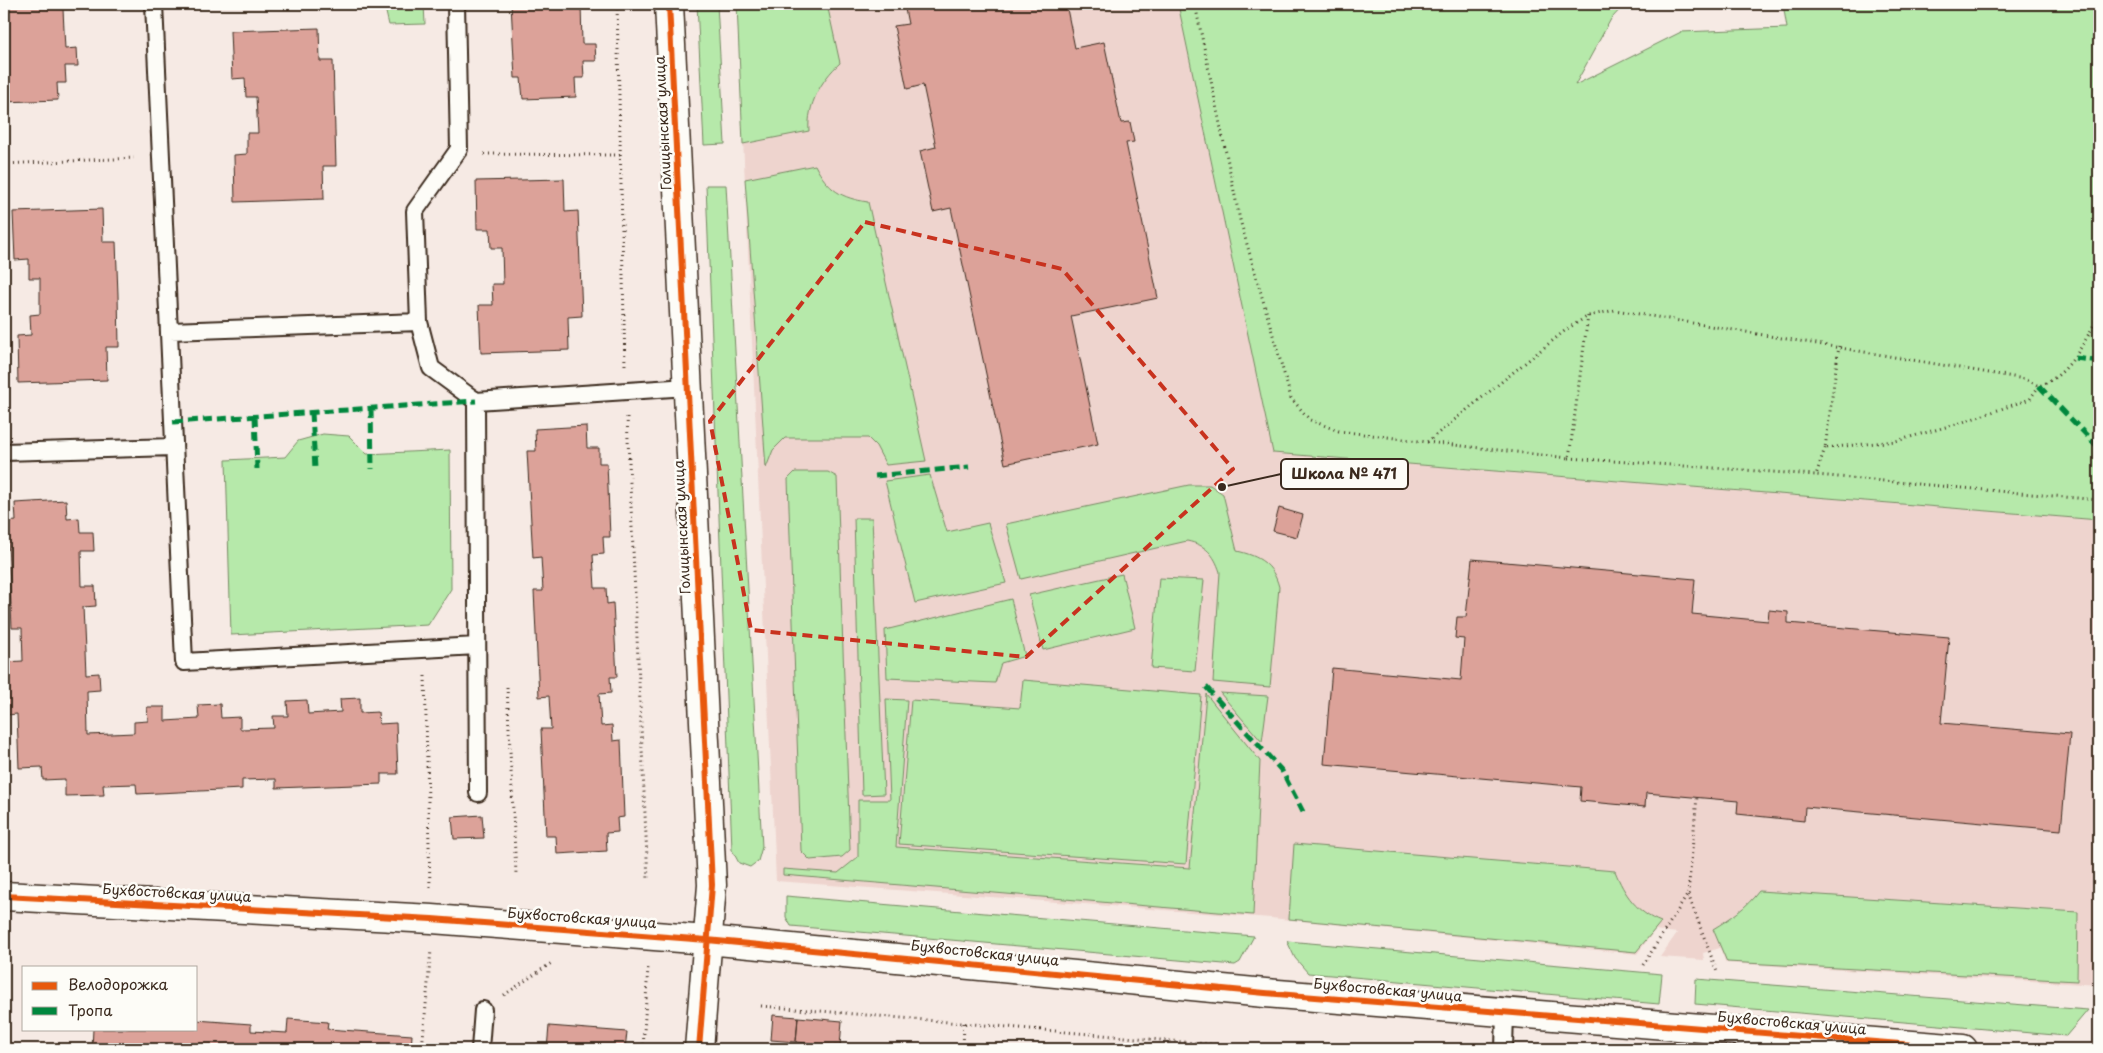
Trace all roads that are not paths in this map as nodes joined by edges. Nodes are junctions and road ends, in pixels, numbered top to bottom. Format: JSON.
{"nodes":[{"id":1,"x":154,"y":4,"type":"edge"},
{"id":2,"x":456,"y":4,"type":"edge"},
{"id":3,"x":669,"y":4,"type":"edge"},
{"id":4,"x":419,"y":322,"type":"junction"},
{"id":5,"x":170,"y":331,"type":"junction"},
{"id":6,"x":688,"y":387,"type":"junction"},
{"id":7,"x":476,"y":401,"type":"junction"},
{"id":8,"x":173,"y":447,"type":"junction"},
{"id":9,"x":4,"y":452,"type":"edge"},
{"id":10,"x":477,"y":646,"type":"junction"},
{"id":11,"x":478,"y":793,"type":"dead end"},
{"id":12,"x":4,"y":896,"type":"edge"},
{"id":13,"x":707,"y":940,"type":"junction"},
{"id":14,"x":483,"y":1010,"type":"road end"},
{"id":15,"x":1505,"y":1012,"type":"junction"},
{"id":16,"x":480,"y":1049,"type":"edge"},
{"id":17,"x":699,"y":1049,"type":"edge"},
{"id":18,"x":1504,"y":1049,"type":"edge"},
{"id":19,"x":1963,"y":1049,"type":"edge"}],
"edges":[{"from":1,"to":5,"type":"lane"},
{"from":2,"to":4,"type":"lane"},
{"from":3,"to":6,"type":"street","name":"Голицынская улица"},
{"from":4,"to":5,"type":"lane"},
{"from":4,"to":7,"type":"lane"},
{"from":5,"to":8,"type":"lane"},
{"from":6,"to":7,"type":"lane"},
{"from":6,"to":13,"type":"street","name":"Голицынская улица"},
{"from":7,"to":10,"type":"lane"},
{"from":8,"to":9,"type":"lane"},
{"from":8,"to":10,"type":"lane"},
{"from":10,"to":11,"type":"lane"},
{"from":12,"to":13,"type":"street","name":"Бухвостовская улица"},
{"from":13,"to":15,"type":"street","name":"Бухвостовская улица"},
{"from":13,"to":17,"type":"street","name":"Голицынская улица"},
{"from":14,"to":16,"type":"lane"},
{"from":15,"to":18,"type":"lane"},
{"from":15,"to":19,"type":"street","name":"Бухвостовская улица"}]}
